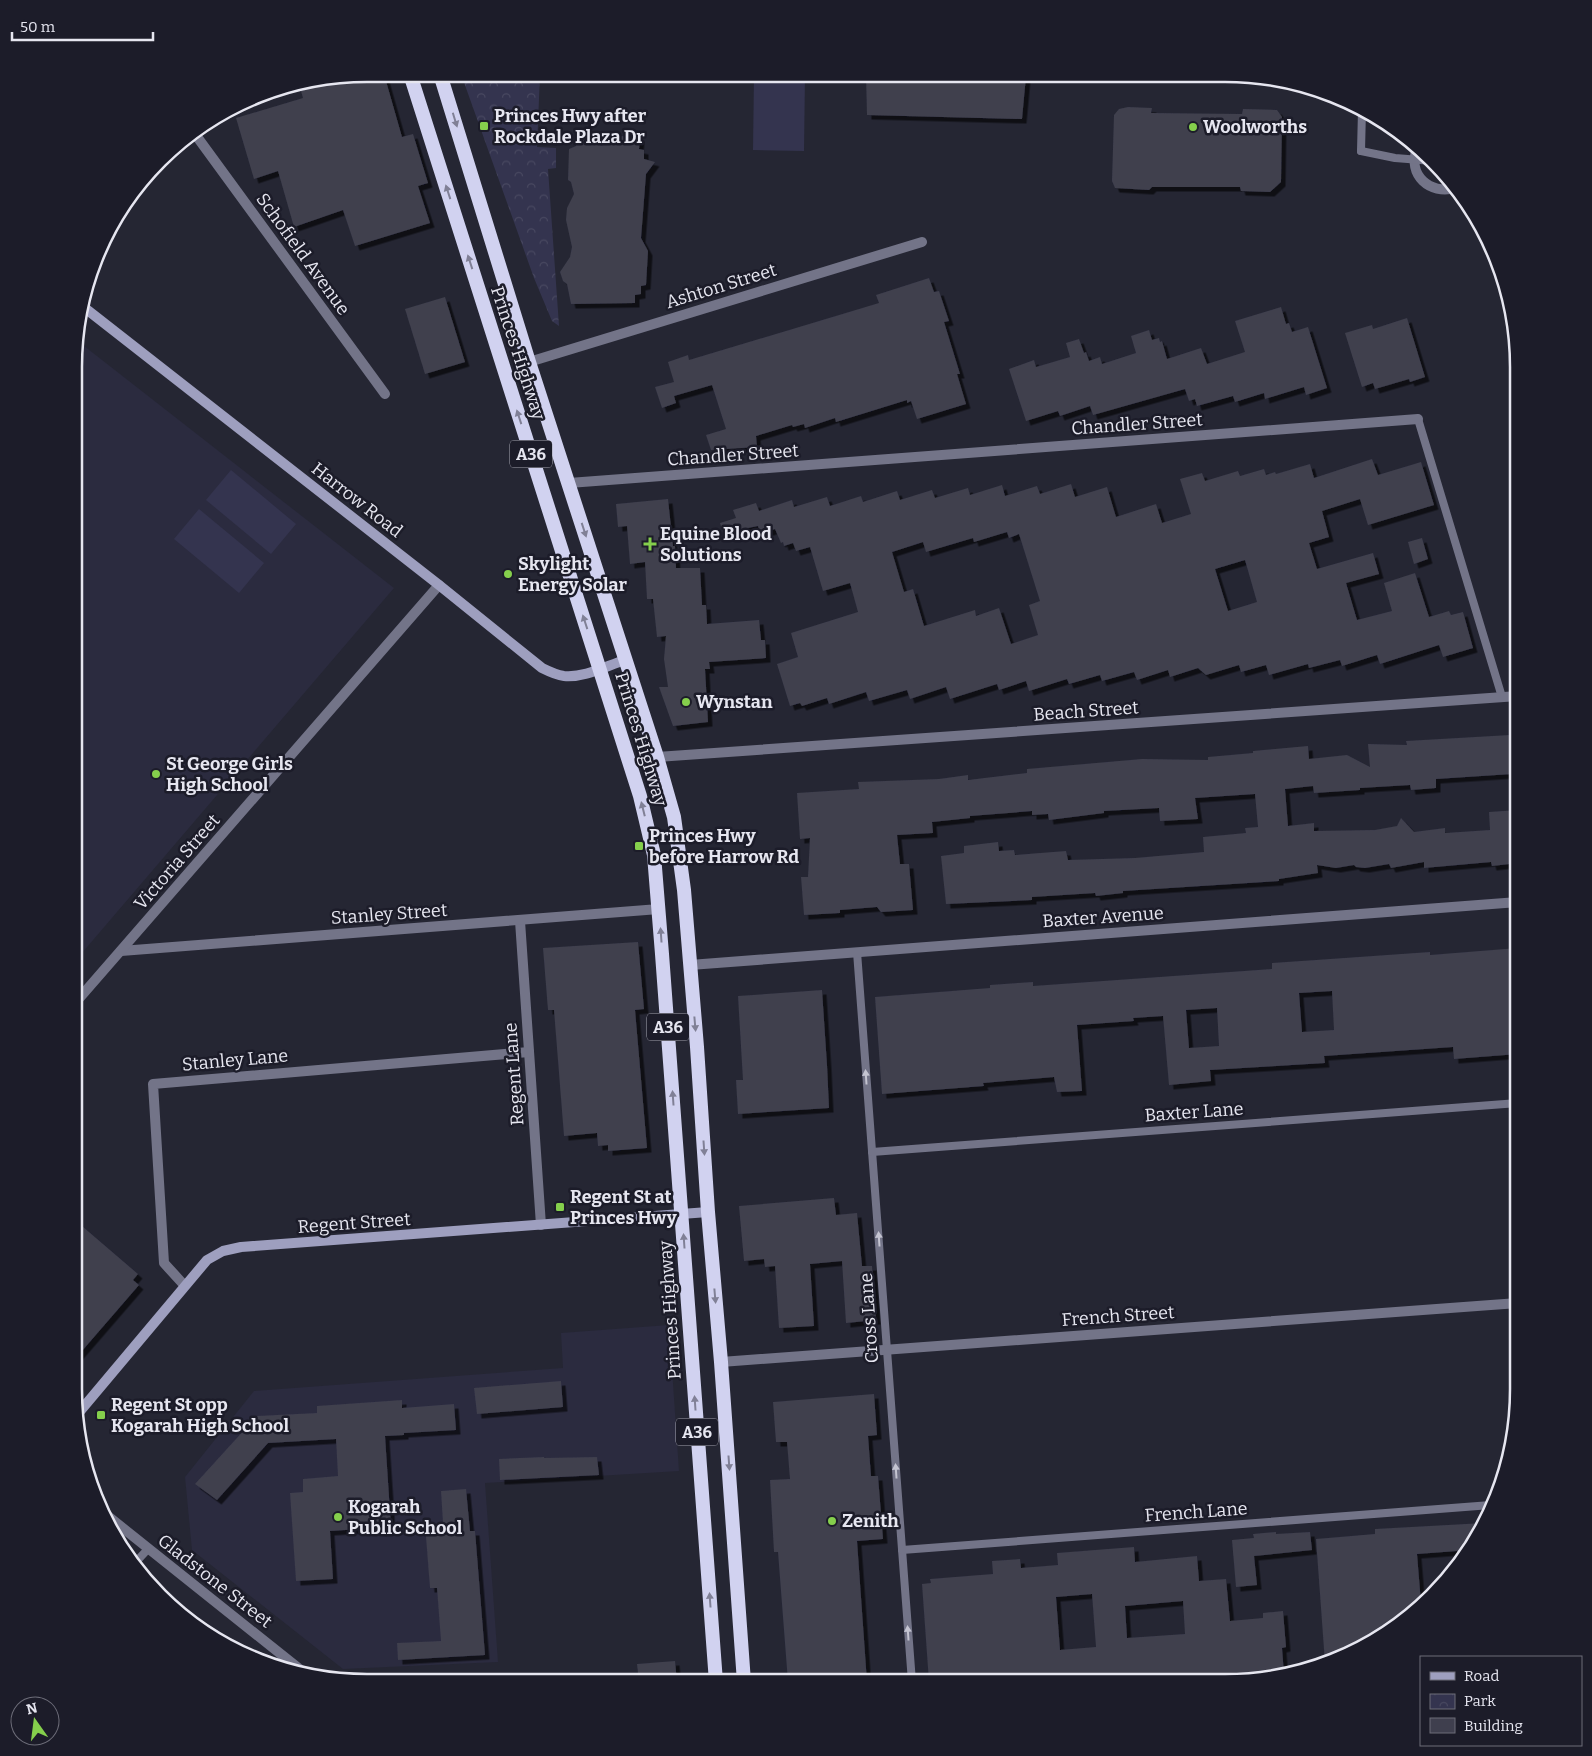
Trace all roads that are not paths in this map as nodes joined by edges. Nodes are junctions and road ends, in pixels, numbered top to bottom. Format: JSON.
{"nodes":[{"id":1,"x":413,"y":83,"type":"edge"},
{"id":2,"x":443,"y":83,"type":"edge"},
{"id":3,"x":1362,"y":118,"type":"edge"},
{"id":4,"x":198,"y":138,"type":"edge"},
{"id":5,"x":1416,"y":157,"type":"edge"},
{"id":6,"x":1419,"y":159,"type":"edge"},
{"id":7,"x":1448,"y":190,"type":"edge"},
{"id":8,"x":922,"y":242,"type":"dead end"},
{"id":9,"x":88,"y":311,"type":"edge"},
{"id":10,"x":529,"y":362,"type":"junction"},
{"id":11,"x":386,"y":394,"type":"dead end"},
{"id":12,"x":1418,"y":419,"type":"joint"},
{"id":13,"x":569,"y":483,"type":"junction"},
{"id":14,"x":439,"y":585,"type":"junction"},
{"id":15,"x":624,"y":660,"type":"junction"},
{"id":16,"x":600,"y":668,"type":"junction"},
{"id":17,"x":1510,"y":696,"type":"edge"},
{"id":18,"x":1502,"y":697,"type":"junction"},
{"id":19,"x":656,"y":757,"type":"junction"},
{"id":20,"x":1510,"y":903,"type":"edge"},
{"id":21,"x":659,"y":909,"type":"junction"},
{"id":22,"x":520,"y":921,"type":"junction"},
{"id":23,"x":121,"y":951,"type":"junction"},
{"id":24,"x":857,"y":952,"type":"junction"},
{"id":25,"x":690,"y":965,"type":"junction"},
{"id":26,"x":82,"y":995,"type":"edge"},
{"id":27,"x":529,"y":1052,"type":"junction"},
{"id":28,"x":1510,"y":1104,"type":"edge"},
{"id":29,"x":872,"y":1152,"type":"junction"},
{"id":30,"x":708,"y":1212,"type":"junction"},
{"id":31,"x":682,"y":1214,"type":"junction"},
{"id":32,"x":541,"y":1225,"type":"junction"},
{"id":33,"x":184,"y":1285,"type":"junction"},
{"id":34,"x":1510,"y":1304,"type":"edge"},
{"id":35,"x":887,"y":1350,"type":"junction"},
{"id":36,"x":721,"y":1362,"type":"junction"},
{"id":37,"x":83,"y":1407,"type":"edge"},
{"id":38,"x":1484,"y":1506,"type":"edge"},
{"id":39,"x":117,"y":1523,"type":"edge"},
{"id":40,"x":148,"y":1549,"type":"junction"},
{"id":41,"x":902,"y":1550,"type":"junction"},
{"id":42,"x":139,"y":1559,"type":"edge"},
{"id":43,"x":292,"y":1663,"type":"edge"},
{"id":44,"x":715,"y":1674,"type":"edge"},
{"id":45,"x":743,"y":1674,"type":"edge"},
{"id":46,"x":911,"y":1674,"type":"edge"}],
"edges":[{"from":16,"to":1,"type":"highway","name":"Princes Highway","number":"A36","one_way":true},
{"from":2,"to":10,"type":"highway","name":"Princes Highway","number":"A36","one_way":true},
{"from":3,"to":6,"type":"lane","bridge":true},
{"from":4,"to":11,"type":"street","name":"Schofield Avenue"},
{"from":5,"to":7,"type":"street"},
{"from":8,"to":10,"type":"street","name":"Ashton Street"},
{"from":9,"to":14,"type":"main road","name":"Harrow Road"},
{"from":10,"to":13,"type":"highway","name":"Princes Highway","number":"A36"},
{"from":12,"to":13,"type":"street","name":"Chandler Street"},
{"from":12,"to":18,"type":"lane","name":"Chandler Street"},
{"from":13,"to":15,"type":"highway","name":"Princes Highway","number":"A36","one_way":true},
{"from":14,"to":16,"type":"main road","name":"Harrow Road"},
{"from":14,"to":23,"type":"street","name":"Victoria Street"},
{"from":15,"to":16,"type":"main road","name":"Harrow Road"},
{"from":15,"to":19,"type":"highway","name":"Princes Highway","number":"A36"},
{"from":21,"to":16,"type":"highway","name":"Princes Highway","number":"A36","one_way":true},
{"from":17,"to":18,"type":"street","name":"Beach Street"},
{"from":18,"to":19,"type":"street","name":"Beach Street"},
{"from":19,"to":25,"type":"highway","name":"Princes Highway","number":"A36"},
{"from":20,"to":24,"type":"street","name":"Baxter Avenue"},
{"from":21,"to":22,"type":"street","name":"Stanley Street"},
{"from":31,"to":21,"type":"highway","name":"Princes Highway","number":"A36","one_way":true},
{"from":22,"to":23,"type":"street","name":"Stanley Street"},
{"from":22,"to":27,"type":"street","name":"Regent Lane"},
{"from":23,"to":26,"type":"street","name":"Victoria Street"},
{"from":24,"to":25,"type":"street","name":"Baxter Avenue"},
{"from":29,"to":24,"type":"lane","name":"Cross Lane","one_way":true},
{"from":25,"to":30,"type":"highway","name":"Princes Highway","number":"A36","one_way":true},
{"from":27,"to":32,"type":"street","name":"Regent Lane"},
{"from":27,"to":33,"type":"street","name":"Stanley Lane"},
{"from":28,"to":29,"type":"lane","name":"Baxter Lane"},
{"from":35,"to":29,"type":"lane","name":"Cross Lane","one_way":true},
{"from":30,"to":31,"type":"main road","name":"Regent Street"},
{"from":30,"to":36,"type":"highway","name":"Princes Highway","number":"A36","one_way":true},
{"from":31,"to":32,"type":"main road","name":"Regent Street"},
{"from":44,"to":31,"type":"highway","name":"Princes Highway","number":"A36","one_way":true},
{"from":32,"to":33,"type":"main road","name":"Regent Street"},
{"from":33,"to":37,"type":"main road","name":"Regent Street"},
{"from":34,"to":35,"type":"street","name":"French Street"},
{"from":35,"to":36,"type":"street","name":"French Street"},
{"from":41,"to":35,"type":"lane","name":"Cross Lane","one_way":true},
{"from":36,"to":45,"type":"highway","name":"Princes Highway","number":"A36","one_way":true},
{"from":38,"to":41,"type":"lane","name":"French Lane"},
{"from":39,"to":40,"type":"street","name":"Gladstone Street"},
{"from":40,"to":42,"type":"lane"},
{"from":40,"to":43,"type":"street","name":"Gladstone Street"},
{"from":46,"to":41,"type":"lane","name":"Cross Lane","one_way":true}]}
